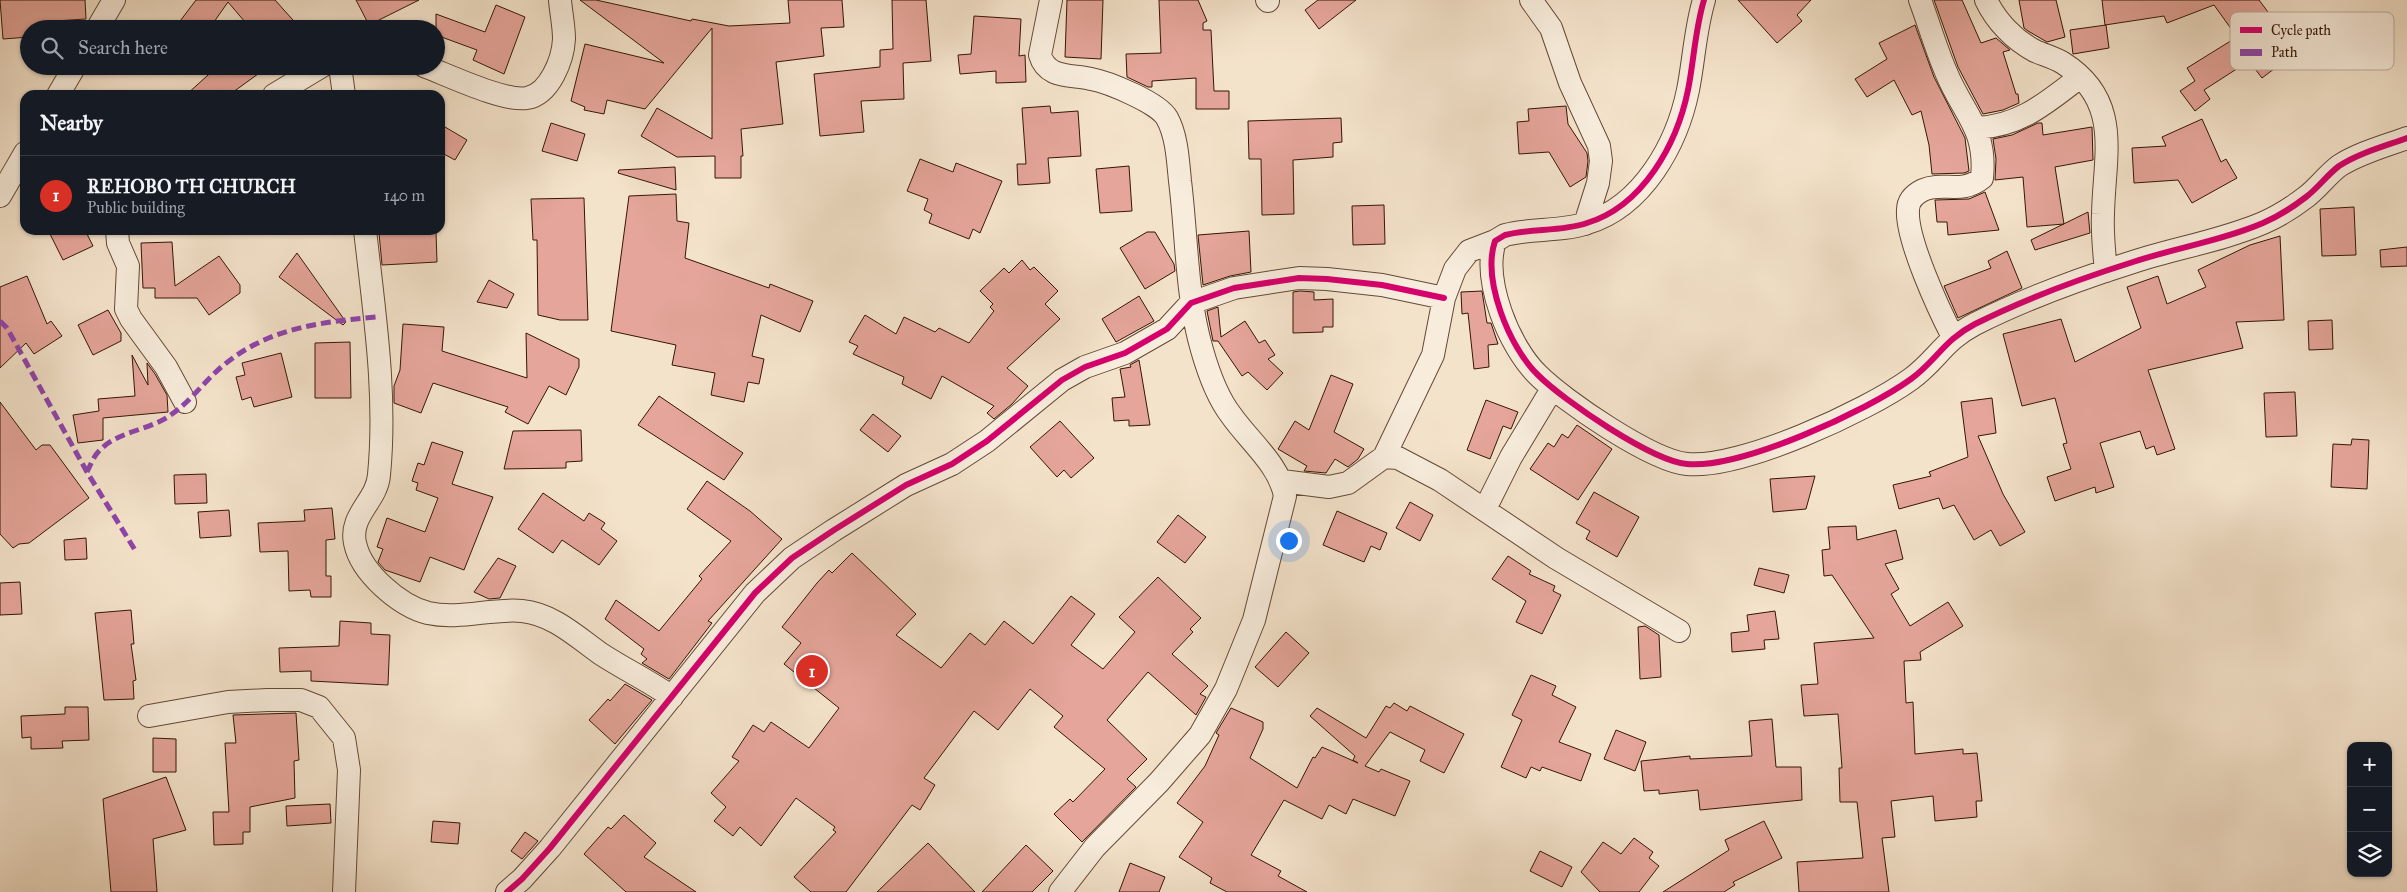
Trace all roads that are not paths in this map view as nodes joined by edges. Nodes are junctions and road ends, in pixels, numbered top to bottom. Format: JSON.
{"nodes":[{"id":1,"x":98,"y":0,"type":"edge"},
{"id":2,"x":114,"y":0,"type":"edge"},
{"id":3,"x":560,"y":0,"type":"edge"},
{"id":4,"x":1051,"y":0,"type":"edge"},
{"id":5,"x":1531,"y":0,"type":"edge"},
{"id":6,"x":1704,"y":0,"type":"edge"},
{"id":7,"x":1920,"y":0,"type":"edge"},
{"id":8,"x":1986,"y":0,"type":"edge"},
{"id":9,"x":97,"y":20,"type":"edge"},
{"id":10,"x":102,"y":20,"type":"edge"},
{"id":11,"x":445,"y":74,"type":"edge"},
{"id":12,"x":70,"y":75,"type":"edge"},
{"id":13,"x":307,"y":75,"type":"edge"},
{"id":14,"x":341,"y":75,"type":"edge"},
{"id":15,"x":2080,"y":77,"type":"junction"},
{"id":16,"x":61,"y":90,"type":"edge"},
{"id":17,"x":282,"y":90,"type":"edge"},
{"id":18,"x":343,"y":90,"type":"edge"},
{"id":19,"x":1977,"y":128,"type":"junction"},
{"id":20,"x":2407,"y":138,"type":"edge"},
{"id":21,"x":20,"y":162,"type":"edge"},
{"id":22,"x":0,"y":196,"type":"edge"},
{"id":23,"x":1585,"y":224,"type":"junction"},
{"id":24,"x":117,"y":235,"type":"edge"},
{"id":25,"x":366,"y":235,"type":"edge"},
{"id":26,"x":1495,"y":241,"type":"junction"},
{"id":27,"x":2106,"y":271,"type":"junction"},
{"id":28,"x":1444,"y":298,"type":"junction"},
{"id":29,"x":1191,"y":303,"type":"junction"},
{"id":30,"x":1953,"y":337,"type":"junction"},
{"id":31,"x":1552,"y":389,"type":"junction"},
{"id":32,"x":185,"y":402,"type":"dead end"},
{"id":33,"x":1384,"y":457,"type":"junction"},
{"id":34,"x":1282,"y":481,"type":"junction"},
{"id":35,"x":1485,"y":509,"type":"junction"},
{"id":36,"x":1679,"y":631,"type":"dead end"},
{"id":37,"x":672,"y":697,"type":"junction"},
{"id":38,"x":149,"y":716,"type":"dead end"},
{"id":39,"x":344,"y":892,"type":"edge"},
{"id":40,"x":507,"y":892,"type":"edge"},
{"id":41,"x":1060,"y":892,"type":"edge"}],
"edges":[{"from":1,"to":9,"type":"street"},
{"from":2,"to":10,"type":"street"},
{"from":3,"to":11,"type":"street"},
{"from":4,"to":29,"type":"street"},
{"from":5,"to":23,"type":"street"},
{"from":6,"to":23,"type":"street"},
{"from":7,"to":19,"type":"street"},
{"from":8,"to":15,"type":"street"},
{"from":12,"to":16,"type":"street"},
{"from":13,"to":17,"type":"street"},
{"from":14,"to":18,"type":"street"},
{"from":15,"to":19,"type":"street"},
{"from":15,"to":27,"type":"street"},
{"from":19,"to":30,"type":"street"},
{"from":20,"to":27,"type":"street"},
{"from":21,"to":22,"type":"street"},
{"from":23,"to":26,"type":"street"},
{"from":24,"to":32,"type":"street"},
{"from":25,"to":37,"type":"street"},
{"from":26,"to":28,"type":"street"},
{"from":26,"to":31,"type":"street"},
{"from":27,"to":30,"type":"street"},
{"from":28,"to":29,"type":"street"},
{"from":28,"to":33,"type":"street"},
{"from":29,"to":34,"type":"street"},
{"from":29,"to":37,"type":"street"},
{"from":30,"to":31,"type":"street"},
{"from":31,"to":35,"type":"street"},
{"from":33,"to":34,"type":"street"},
{"from":33,"to":35,"type":"street"},
{"from":34,"to":41,"type":"street"},
{"from":35,"to":36,"type":"street"},
{"from":37,"to":40,"type":"street"},
{"from":38,"to":39,"type":"street"}]}
